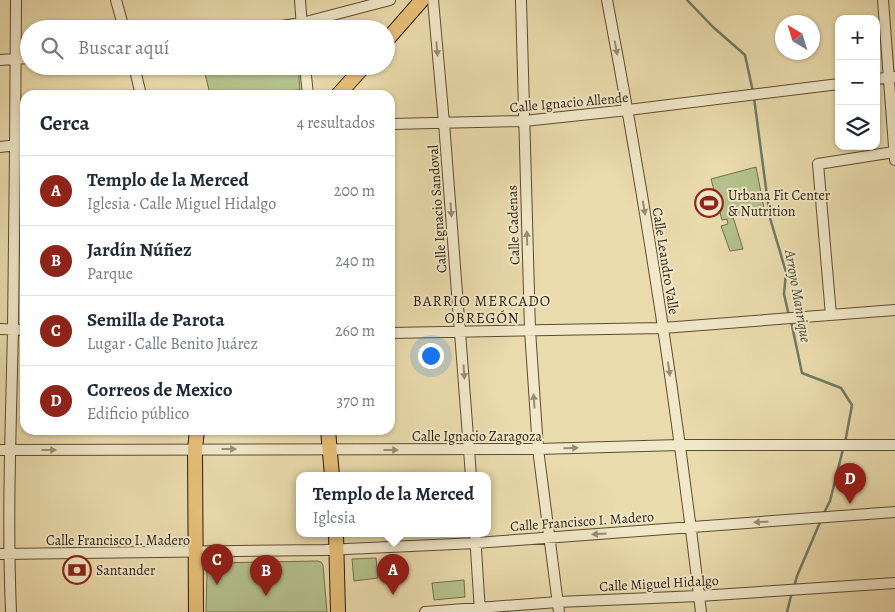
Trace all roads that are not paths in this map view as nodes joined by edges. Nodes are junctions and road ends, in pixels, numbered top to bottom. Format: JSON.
{"nodes":[{"id":1,"x":16,"y":0,"type":"edge"},
{"id":2,"x":116,"y":0,"type":"edge"},
{"id":3,"x":300,"y":0,"type":"edge"},
{"id":4,"x":390,"y":0,"type":"edge"},
{"id":5,"x":422,"y":0,"type":"edge"},
{"id":6,"x":433,"y":0,"type":"edge"},
{"id":7,"x":521,"y":0,"type":"edge"},
{"id":8,"x":607,"y":0,"type":"edge"},
{"id":9,"x":883,"y":0,"type":"edge"},
{"id":10,"x":122,"y":20,"type":"edge"},
{"id":11,"x":302,"y":20,"type":"edge"},
{"id":12,"x":322,"y":20,"type":"edge"},
{"id":13,"x":395,"y":31,"type":"edge"},
{"id":14,"x":15,"y":59,"type":"junction"},
{"id":15,"x":20,"y":59,"type":"edge"},
{"id":16,"x":0,"y":60,"type":"edge"},
{"id":17,"x":136,"y":75,"type":"edge"},
{"id":18,"x":306,"y":75,"type":"edge"},
{"id":19,"x":356,"y":75,"type":"edge"},
{"id":20,"x":892,"y":77,"type":"edge"},
{"id":21,"x":835,"y":85,"type":"edge"},
{"id":22,"x":140,"y":90,"type":"edge"},
{"id":23,"x":307,"y":90,"type":"edge"},
{"id":24,"x":342,"y":90,"type":"edge"},
{"id":25,"x":628,"y":110,"type":"junction"},
{"id":26,"x":524,"y":121,"type":"junction"},
{"id":27,"x":444,"y":123,"type":"junction"},
{"id":28,"x":395,"y":124,"type":"edge"},
{"id":29,"x":20,"y":144,"type":"edge"},
{"id":30,"x":0,"y":147,"type":"edge"},
{"id":31,"x":895,"y":156,"type":"edge"},
{"id":32,"x":895,"y":310,"type":"edge"},
{"id":33,"x":831,"y":315,"type":"junction"},
{"id":34,"x":663,"y":328,"type":"junction"},
{"id":35,"x":0,"y":329,"type":"edge"},
{"id":36,"x":13,"y":330,"type":"junction"},
{"id":37,"x":20,"y":330,"type":"edge"},
{"id":38,"x":460,"y":330,"type":"junction"},
{"id":39,"x":530,"y":330,"type":"junction"},
{"id":40,"x":395,"y":333,"type":"edge"},
{"id":41,"x":196,"y":435,"type":"edge"},
{"id":42,"x":328,"y":435,"type":"edge"},
{"id":43,"x":895,"y":444,"type":"edge"},
{"id":44,"x":679,"y":445,"type":"junction"},
{"id":45,"x":195,"y":449,"type":"junction"},
{"id":46,"x":538,"y":449,"type":"junction"},
{"id":47,"x":4,"y":450,"type":"edge"},
{"id":48,"x":330,"y":450,"type":"junction"},
{"id":49,"x":469,"y":450,"type":"junction"},
{"id":50,"x":332,"y":472,"type":"edge"},
{"id":51,"x":471,"y":472,"type":"edge"},
{"id":52,"x":895,"y":512,"type":"edge"},
{"id":53,"x":691,"y":527,"type":"junction"},
{"id":54,"x":336,"y":537,"type":"edge"},
{"id":55,"x":475,"y":538,"type":"edge"},
{"id":56,"x":548,"y":538,"type":"junction"},
{"id":57,"x":336,"y":550,"type":"junction"},
{"id":58,"x":196,"y":553,"type":"junction"},
{"id":59,"x":4,"y":554,"type":"edge"},
{"id":60,"x":895,"y":582,"type":"edge"},
{"id":61,"x":699,"y":596,"type":"junction"},
{"id":62,"x":559,"y":607,"type":"edge"},
{"id":63,"x":480,"y":610,"type":"edge"},
{"id":64,"x":10,"y":612,"type":"edge"},
{"id":65,"x":196,"y":612,"type":"edge"},
{"id":66,"x":338,"y":612,"type":"edge"},
{"id":67,"x":425,"y":612,"type":"edge"},
{"id":68,"x":701,"y":612,"type":"edge"}],
"edges":[{"from":1,"to":14,"type":"street"},
{"from":2,"to":10,"type":"street"},
{"from":3,"to":11,"type":"street"},
{"from":4,"to":12,"type":"street"},
{"from":5,"to":13,"type":"main road"},
{"from":6,"to":27,"type":"street","name":"Calle Ignacio Sandoval","one_way":true},
{"from":7,"to":26,"type":"street","name":"Calle Cadenas"},
{"from":8,"to":25,"type":"street","name":"Calle Leandro Valle","one_way":true},
{"from":9,"to":20,"type":"street"},
{"from":14,"to":15,"type":"street"},
{"from":14,"to":16,"type":"street"},
{"from":14,"to":29,"type":"street"},
{"from":17,"to":22,"type":"street"},
{"from":18,"to":23,"type":"street"},
{"from":19,"to":24,"type":"main road"},
{"from":20,"to":31,"type":"street"},
{"from":21,"to":25,"type":"street","name":"Calle Ignacio Allende"},
{"from":25,"to":26,"type":"street","name":"Calle Ignacio Allende"},
{"from":25,"to":34,"type":"street","name":"Calle Leandro Valle","one_way":true},
{"from":26,"to":27,"type":"street","name":"Calle Ignacio Allende"},
{"from":39,"to":26,"type":"street","name":"Calle Cadenas","one_way":true},
{"from":27,"to":28,"type":"street","name":"Calle Ignacio Allende"},
{"from":27,"to":38,"type":"street","name":"Calle Ignacio Sandoval","one_way":true},
{"from":29,"to":30,"type":"street"},
{"from":29,"to":36,"type":"street"},
{"from":31,"to":33,"type":"street"},
{"from":32,"to":33,"type":"street"},
{"from":33,"to":34,"type":"street"},
{"from":34,"to":39,"type":"street"},
{"from":34,"to":44,"type":"street","name":"Calle Leandro Valle","one_way":true},
{"from":35,"to":36,"type":"street"},
{"from":36,"to":37,"type":"street"},
{"from":36,"to":47,"type":"street"},
{"from":38,"to":39,"type":"street"},
{"from":38,"to":40,"type":"street"},
{"from":38,"to":49,"type":"street","name":"Calle Ignacio Sandoval","one_way":true},
{"from":46,"to":39,"type":"street","name":"Calle Cadenas","one_way":true},
{"from":41,"to":45,"type":"main road"},
{"from":42,"to":48,"type":"main road"},
{"from":43,"to":44,"type":"street","name":"Calle Ignacio Zaragoza"},
{"from":46,"to":44,"type":"street","name":"Calle Ignacio Zaragoza","one_way":true},
{"from":44,"to":53,"type":"street","name":"Calle Leandro Valle"},
{"from":47,"to":45,"type":"street","name":"Calle Ignacio Zaragoza","one_way":true},
{"from":45,"to":48,"type":"street","name":"Calle Ignacio Zaragoza","one_way":true},
{"from":45,"to":58,"type":"main road"},
{"from":46,"to":49,"type":"street","name":"Calle Ignacio Zaragoza"},
{"from":46,"to":56,"type":"street","name":"Calle Cadenas"},
{"from":47,"to":59,"type":"street"},
{"from":48,"to":49,"type":"street","name":"Calle Ignacio Zaragoza","one_way":true},
{"from":48,"to":50,"type":"main road"},
{"from":49,"to":51,"type":"street","name":"Calle Ignacio Sandoval"},
{"from":52,"to":53,"type":"street","name":"Calle Francisco I. Madero","one_way":true},
{"from":53,"to":56,"type":"street","name":"Calle Francisco I. Madero","one_way":true},
{"from":53,"to":61,"type":"street","name":"Calle Leandro Valle"},
{"from":54,"to":57,"type":"main road"},
{"from":55,"to":56,"type":"street","name":"Calle Francisco I. Madero"},
{"from":55,"to":57,"type":"street","name":"Calle Francisco I. Madero"},
{"from":55,"to":63,"type":"street"},
{"from":56,"to":62,"type":"street","name":"Calle Cadenas"},
{"from":57,"to":58,"type":"street","name":"Calle Francisco I. Madero"},
{"from":57,"to":66,"type":"main road"},
{"from":58,"to":59,"type":"street","name":"Calle Francisco I. Madero"},
{"from":58,"to":65,"type":"main road"},
{"from":59,"to":64,"type":"street"},
{"from":60,"to":61,"type":"street","name":"Calle Miguel Hidalgo"},
{"from":61,"to":62,"type":"street","name":"Calle Miguel Hidalgo"},
{"from":61,"to":68,"type":"street","name":"Calle Leandro Valle"},
{"from":62,"to":63,"type":"street","name":"Calle Miguel Hidalgo"},
{"from":63,"to":67,"type":"street","name":"Calle Miguel Hidalgo"}]}
